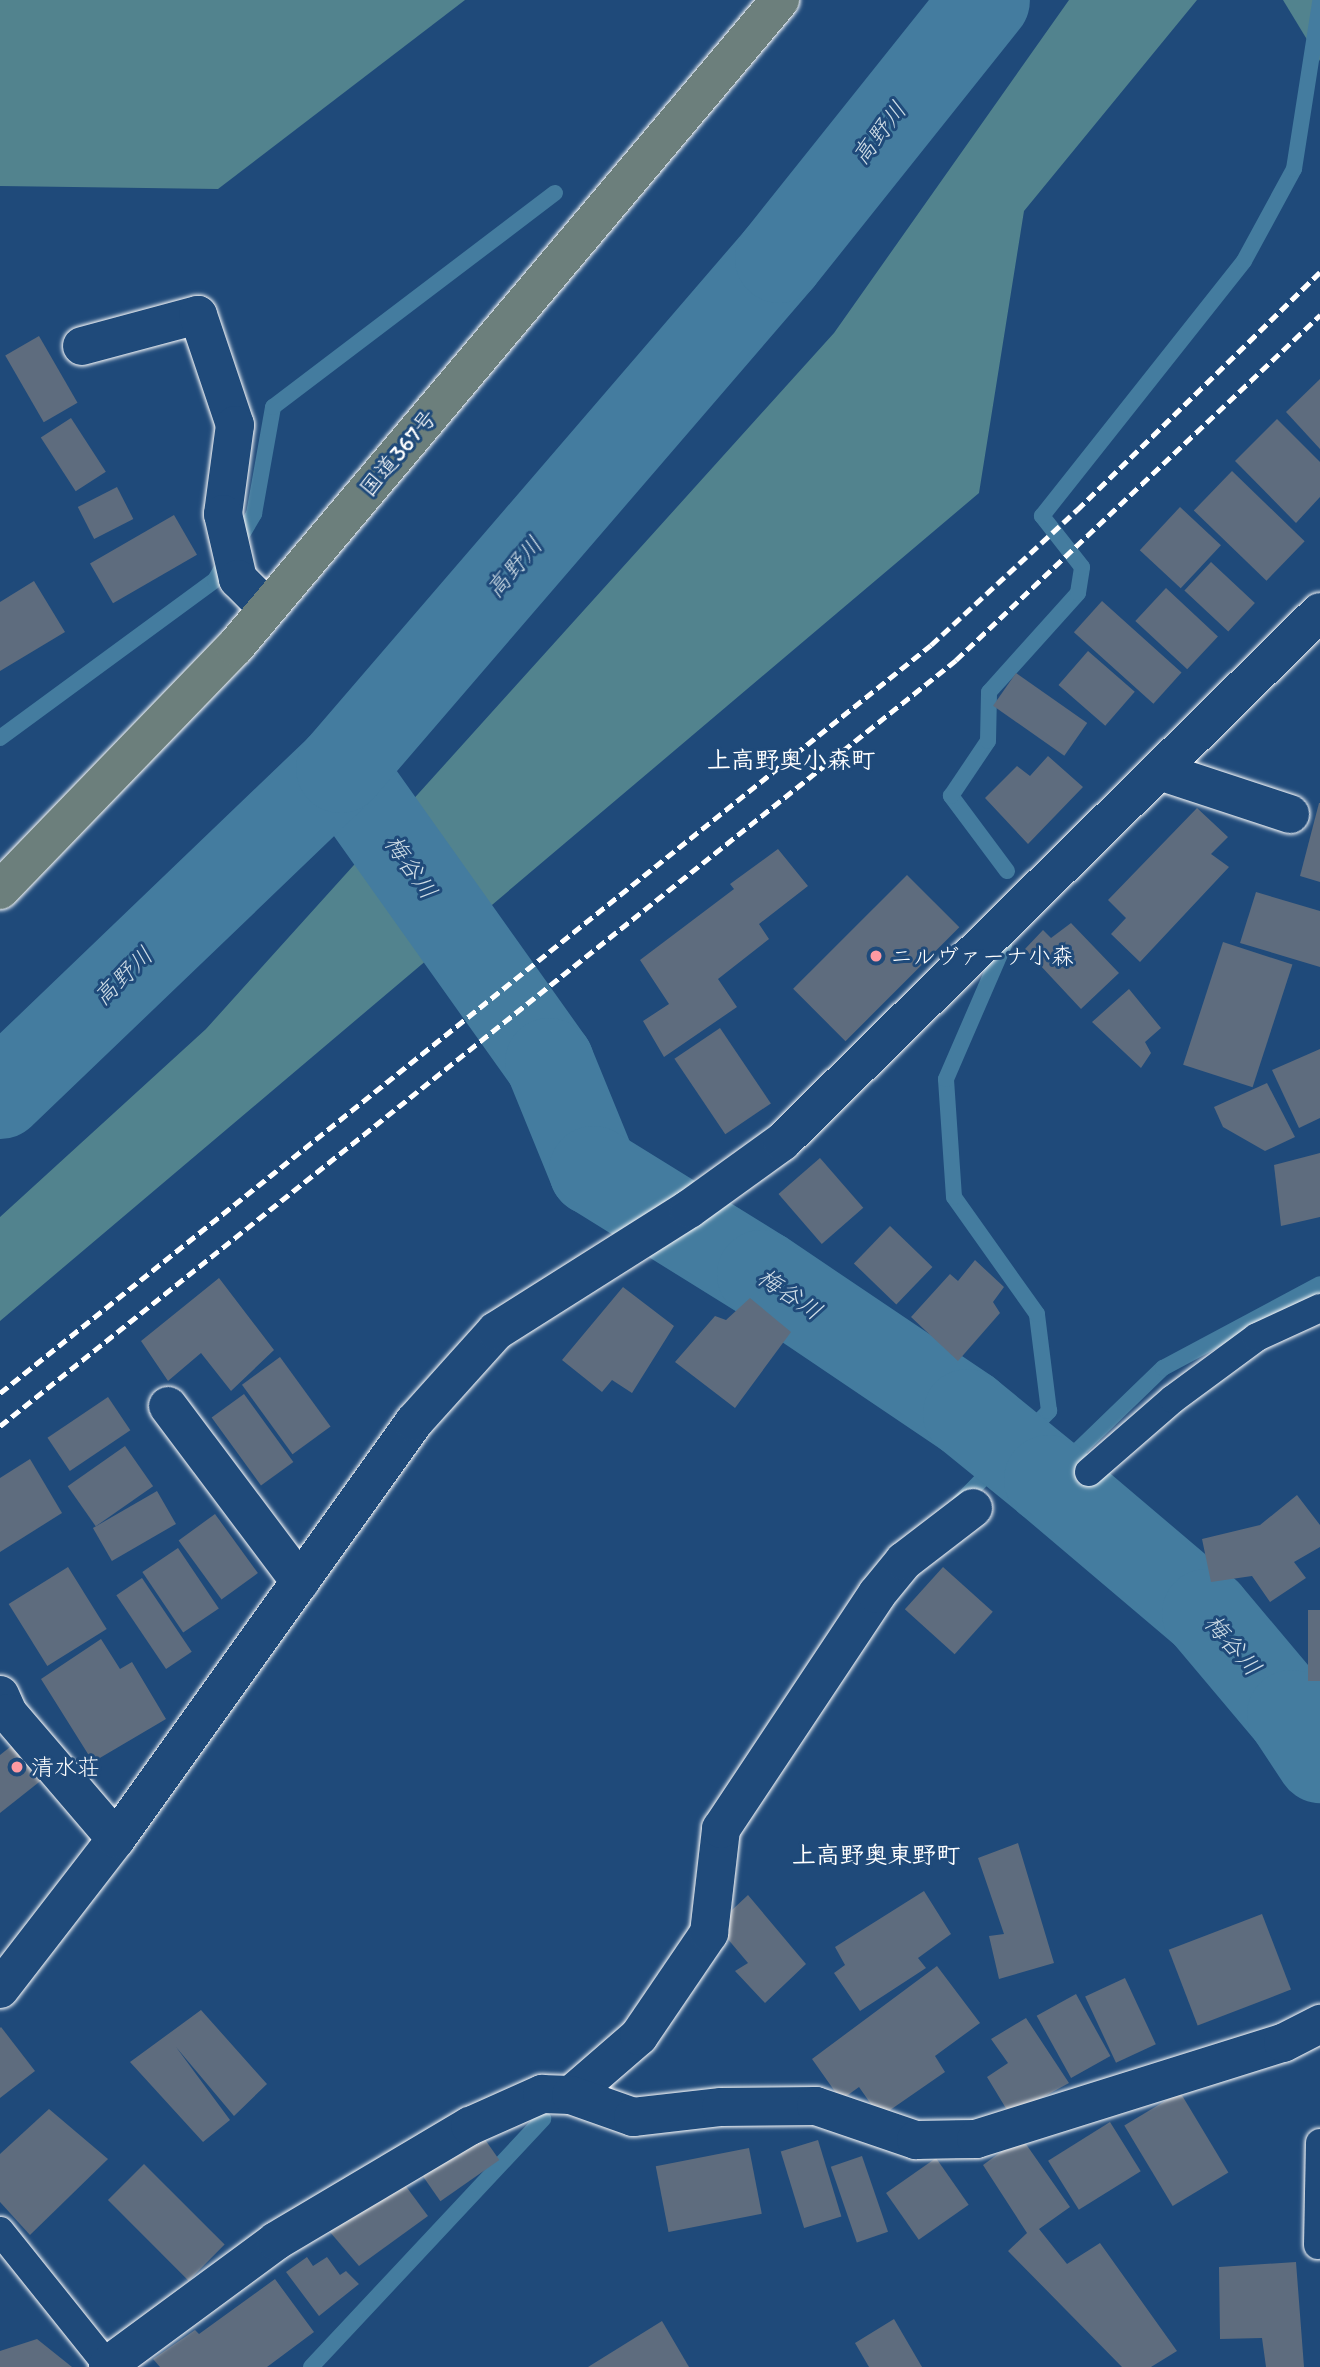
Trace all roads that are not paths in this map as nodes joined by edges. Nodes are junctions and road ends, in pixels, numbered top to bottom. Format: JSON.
{"nodes":[{"id":1,"x":780,"y":0,"type":"edge"},
{"id":2,"x":82,"y":346,"type":"dead end"},
{"id":3,"x":267,"y":608,"type":"junction"},
{"id":4,"x":1320,"y":612,"type":"edge"},
{"id":5,"x":1159,"y":771,"type":"junction"},
{"id":6,"x":1290,"y":814,"type":"dead end"},
{"id":7,"x":0,"y":890,"type":"edge"},
{"id":8,"x":1320,"y":1308,"type":"edge"},
{"id":9,"x":168,"y":1406,"type":"dead end"},
{"id":10,"x":1089,"y":1472,"type":"dead end"},
{"id":11,"x":973,"y":1508,"type":"dead end"},
{"id":12,"x":300,"y":1582,"type":"junction"},
{"id":13,"x":3,"y":1709,"type":"edge"},
{"id":14,"x":116,"y":1839,"type":"junction"},
{"id":15,"x":0,"y":1989,"type":"edge"},
{"id":16,"x":1320,"y":2024,"type":"edge"},
{"id":17,"x":571,"y":2095,"type":"junction"},
{"id":18,"x":1320,"y":2143,"type":"edge"},
{"id":19,"x":0,"y":2231,"type":"edge"},
{"id":20,"x":1318,"y":2245,"type":"dead end"},
{"id":21,"x":108,"y":2366,"type":"edge"}],
"edges":[{"from":1,"to":3,"type":"highway","name":"国道367号"},
{"from":2,"to":3,"type":"street"},
{"from":3,"to":7,"type":"highway","name":"国道367号"},
{"from":4,"to":5,"type":"street"},
{"from":5,"to":6,"type":"street"},
{"from":5,"to":12,"type":"street"},
{"from":8,"to":10,"type":"lane"},
{"from":9,"to":12,"type":"street"},
{"from":11,"to":17,"type":"street"},
{"from":12,"to":14,"type":"street"},
{"from":13,"to":14,"type":"street"},
{"from":14,"to":15,"type":"street"},
{"from":16,"to":17,"type":"street"},
{"from":17,"to":21,"type":"street"},
{"from":18,"to":20,"type":"lane"},
{"from":19,"to":21,"type":"lane"}]}
